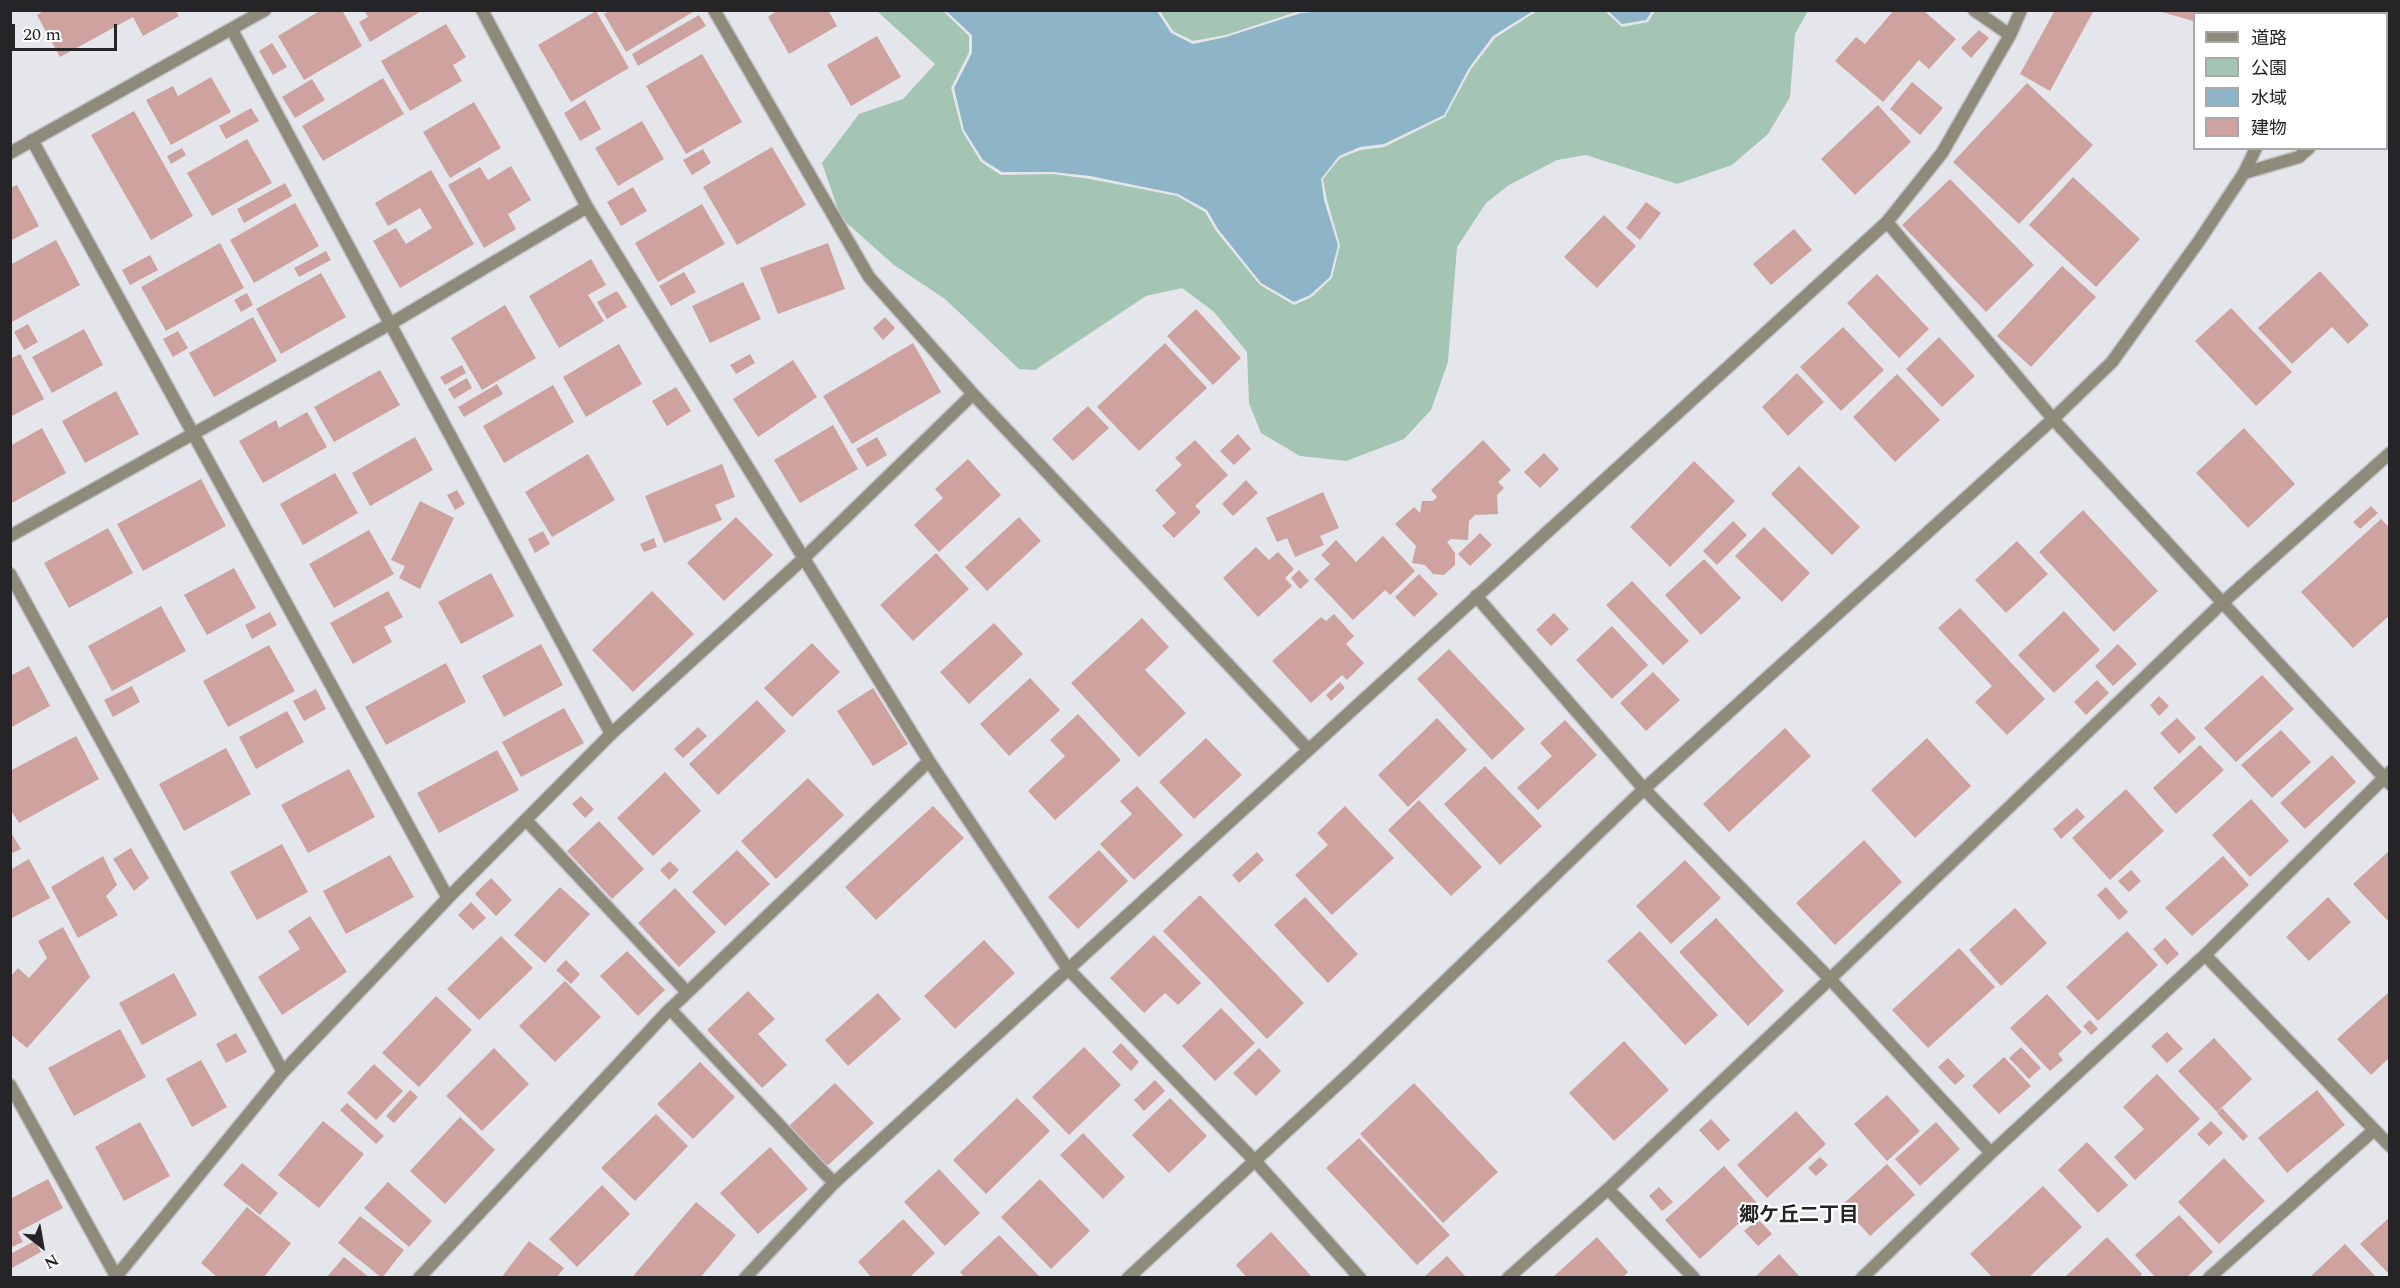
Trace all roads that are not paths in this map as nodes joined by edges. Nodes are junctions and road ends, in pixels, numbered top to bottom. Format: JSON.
{"nodes":[{"id":1,"x":265,"y":10,"type":"edge"},
{"id":2,"x":482,"y":10,"type":"edge"},
{"id":3,"x":714,"y":10,"type":"edge"},
{"id":4,"x":1974,"y":10,"type":"edge"},
{"id":5,"x":2020,"y":10,"type":"edge"},
{"id":6,"x":231,"y":30,"type":"junction"},
{"id":7,"x":2010,"y":35,"type":"junction"},
{"id":8,"x":32,"y":140,"type":"junction"},
{"id":9,"x":2255,"y":150,"type":"edge"},
{"id":10,"x":2307,"y":150,"type":"edge"},
{"id":11,"x":10,"y":153,"type":"edge"},
{"id":12,"x":2244,"y":173,"type":"junction"},
{"id":13,"x":587,"y":207,"type":"junction"},
{"id":14,"x":1887,"y":222,"type":"junction"},
{"id":15,"x":390,"y":324,"type":"junction"},
{"id":16,"x":973,"y":394,"type":"junction"},
{"id":17,"x":2054,"y":419,"type":"junction"},
{"id":18,"x":193,"y":434,"type":"junction"},
{"id":19,"x":2390,"y":453,"type":"edge"},
{"id":20,"x":10,"y":536,"type":"edge"},
{"id":21,"x":803,"y":559,"type":"junction"},
{"id":22,"x":10,"y":574,"type":"edge"},
{"id":23,"x":1476,"y":596,"type":"junction"},
{"id":24,"x":2221,"y":604,"type":"junction"},
{"id":25,"x":610,"y":734,"type":"junction"},
{"id":26,"x":1308,"y":749,"type":"junction"},
{"id":27,"x":929,"y":761,"type":"junction"},
{"id":28,"x":2387,"y":778,"type":"edge"},
{"id":29,"x":1644,"y":789,"type":"junction"},
{"id":30,"x":525,"y":820,"type":"junction"},
{"id":31,"x":448,"y":898,"type":"junction"},
{"id":32,"x":2205,"y":955,"type":"junction"},
{"id":33,"x":1068,"y":969,"type":"junction"},
{"id":34,"x":1830,"y":979,"type":"junction"},
{"id":35,"x":687,"y":992,"type":"junction"},
{"id":36,"x":670,"y":1009,"type":"junction"},
{"id":37,"x":283,"y":1072,"type":"junction"},
{"id":38,"x":10,"y":1085,"type":"edge"},
{"id":39,"x":2374,"y":1130,"type":"junction"},
{"id":40,"x":2390,"y":1146,"type":"edge"},
{"id":41,"x":1991,"y":1153,"type":"junction"},
{"id":42,"x":1256,"y":1162,"type":"junction"},
{"id":43,"x":834,"y":1183,"type":"junction"},
{"id":44,"x":1608,"y":1189,"type":"junction"},
{"id":45,"x":424,"y":1275,"type":"edge"},
{"id":46,"x":115,"y":1277,"type":"edge"},
{"id":47,"x":745,"y":1278,"type":"edge"},
{"id":48,"x":1128,"y":1278,"type":"edge"},
{"id":49,"x":1360,"y":1278,"type":"edge"},
{"id":50,"x":1508,"y":1278,"type":"edge"},
{"id":51,"x":1694,"y":1278,"type":"edge"},
{"id":52,"x":1862,"y":1278,"type":"edge"},
{"id":53,"x":2210,"y":1278,"type":"edge"}],
"edges":[{"from":1,"to":6,"type":"street"},
{"from":2,"to":13,"type":"street"},
{"from":3,"to":16,"type":"street"},
{"from":4,"to":7,"type":"street"},
{"from":5,"to":7,"type":"street"},
{"from":6,"to":8,"type":"street"},
{"from":6,"to":15,"type":"street"},
{"from":7,"to":14,"type":"street"},
{"from":8,"to":11,"type":"street"},
{"from":8,"to":18,"type":"street"},
{"from":9,"to":12,"type":"street"},
{"from":10,"to":12,"type":"street"},
{"from":12,"to":17,"type":"street"},
{"from":13,"to":15,"type":"street"},
{"from":13,"to":21,"type":"street"},
{"from":14,"to":17,"type":"street"},
{"from":14,"to":23,"type":"street"},
{"from":15,"to":18,"type":"street"},
{"from":15,"to":25,"type":"street"},
{"from":16,"to":21,"type":"street"},
{"from":16,"to":26,"type":"street"},
{"from":17,"to":24,"type":"street"},
{"from":17,"to":29,"type":"street"},
{"from":18,"to":20,"type":"street"},
{"from":18,"to":31,"type":"street"},
{"from":19,"to":24,"type":"street"},
{"from":21,"to":25,"type":"street"},
{"from":21,"to":27,"type":"street"},
{"from":22,"to":37,"type":"street"},
{"from":23,"to":26,"type":"street"},
{"from":23,"to":29,"type":"street"},
{"from":24,"to":28,"type":"street"},
{"from":24,"to":34,"type":"street"},
{"from":25,"to":30,"type":"street"},
{"from":26,"to":33,"type":"street"},
{"from":27,"to":33,"type":"street"},
{"from":27,"to":35,"type":"street"},
{"from":28,"to":32,"type":"street"},
{"from":29,"to":34,"type":"street"},
{"from":29,"to":42,"type":"street"},
{"from":30,"to":31,"type":"street"},
{"from":30,"to":35,"type":"street"},
{"from":31,"to":37,"type":"street"},
{"from":32,"to":39,"type":"street"},
{"from":32,"to":41,"type":"street"},
{"from":33,"to":42,"type":"street"},
{"from":33,"to":43,"type":"street"},
{"from":34,"to":41,"type":"street"},
{"from":34,"to":44,"type":"street"},
{"from":35,"to":36,"type":"street"},
{"from":36,"to":43,"type":"street"},
{"from":36,"to":45,"type":"street"},
{"from":37,"to":46,"type":"street"},
{"from":38,"to":46,"type":"street"},
{"from":39,"to":40,"type":"street"},
{"from":39,"to":53,"type":"street"},
{"from":41,"to":52,"type":"street"},
{"from":42,"to":48,"type":"street"},
{"from":42,"to":49,"type":"street"},
{"from":43,"to":47,"type":"street"},
{"from":44,"to":50,"type":"street"},
{"from":44,"to":51,"type":"street"}]}
